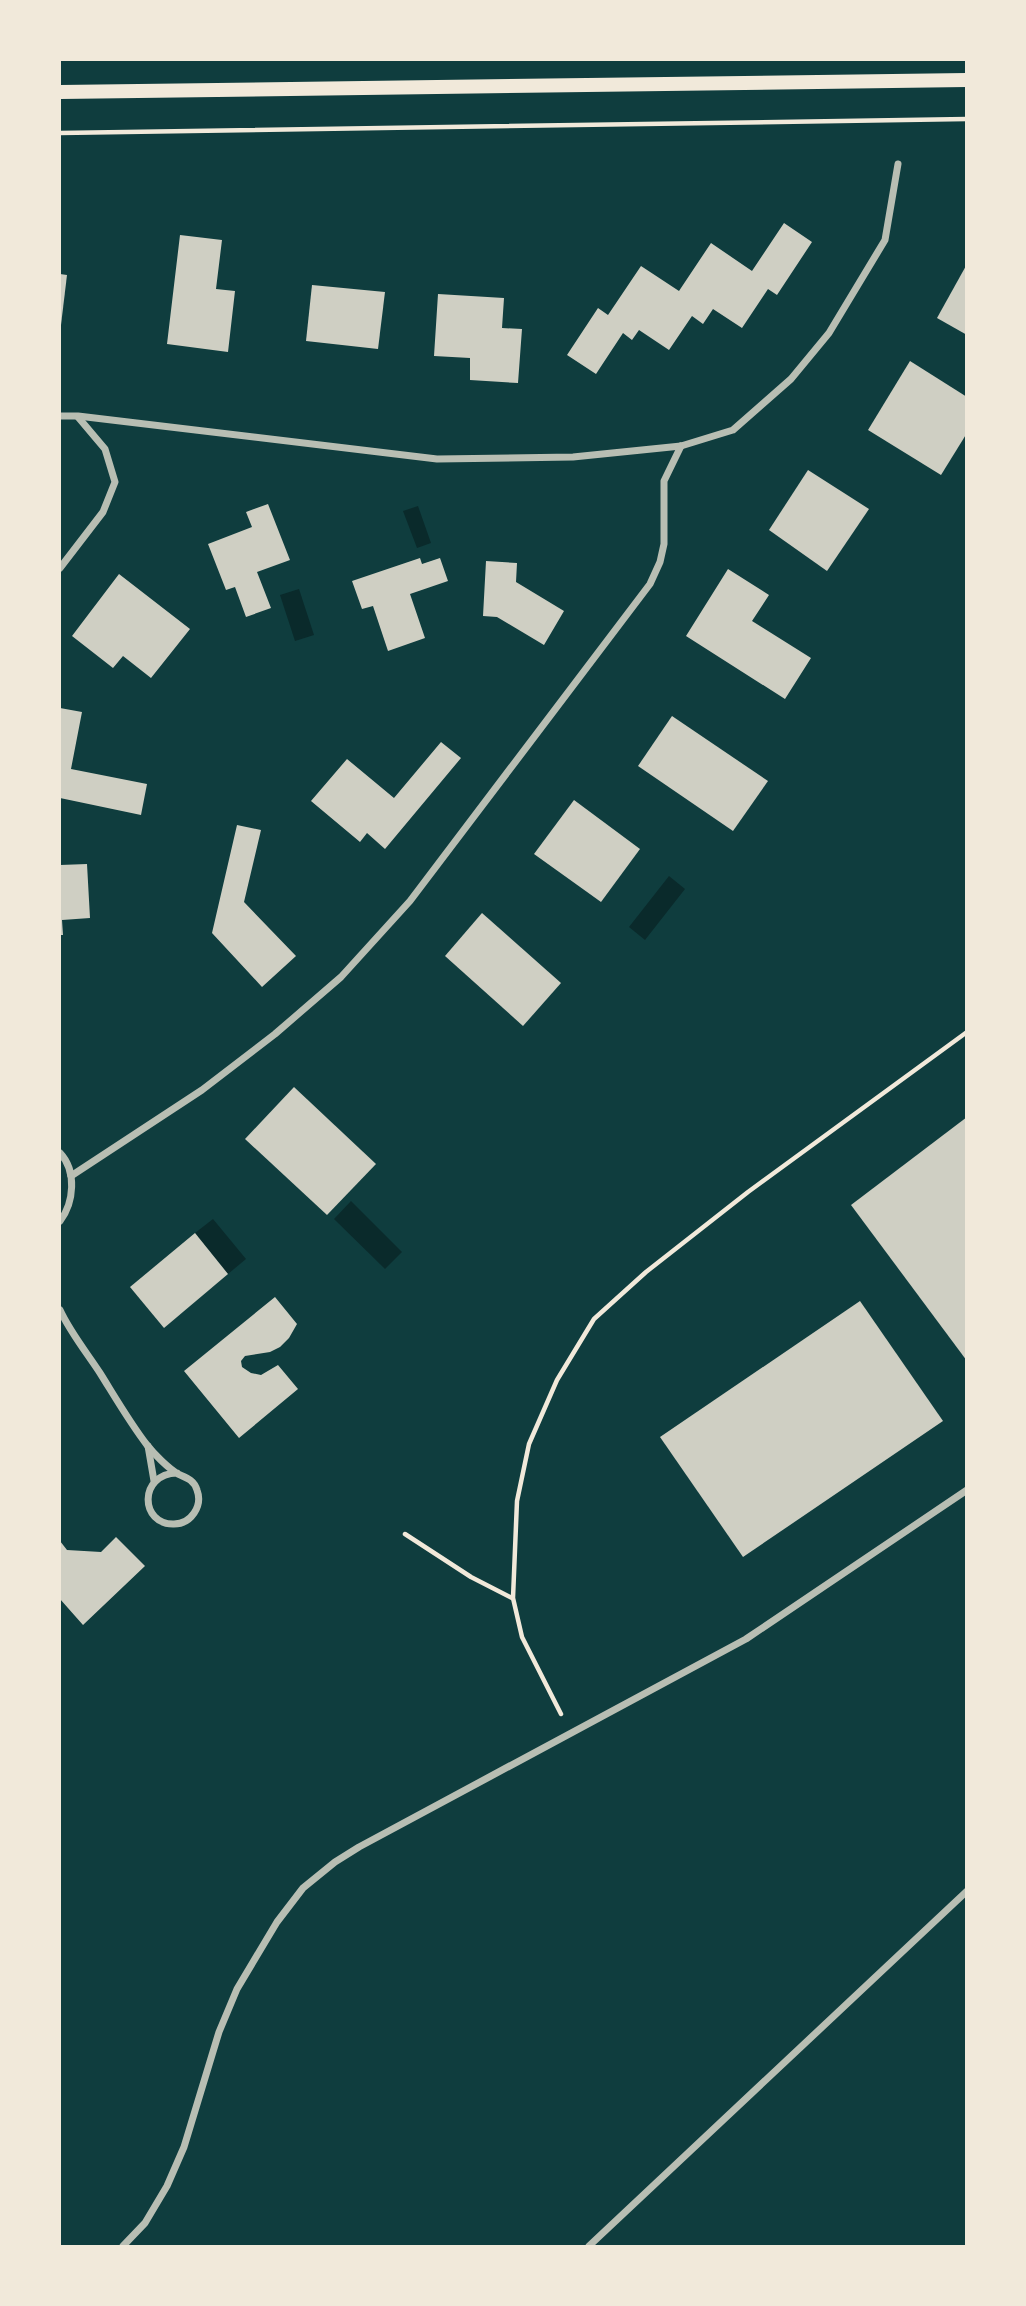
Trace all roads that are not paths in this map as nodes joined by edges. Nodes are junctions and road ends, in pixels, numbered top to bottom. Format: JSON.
{"nodes":[{"id":1,"x":967,"y":80,"type":"edge"},
{"id":2,"x":60,"y":92,"type":"edge"},
{"id":3,"x":898,"y":164,"type":"dead end"},
{"id":4,"x":60,"y":416,"type":"edge"},
{"id":5,"x":78,"y":416,"type":"junction"},
{"id":6,"x":681,"y":446,"type":"junction"},
{"id":7,"x":60,"y":568,"type":"edge"},
{"id":8,"x":60,"y":1153,"type":"edge"},
{"id":9,"x":71,"y":1176,"type":"junction"},
{"id":10,"x":60,"y":1221,"type":"edge"},
{"id":11,"x":60,"y":1310,"type":"edge"},
{"id":12,"x":148,"y":1446,"type":"junction"},
{"id":13,"x":177,"y":1473,"type":"junction"},
{"id":14,"x":155,"y":1481,"type":"junction"},
{"id":15,"x":967,"y":1490,"type":"edge"},
{"id":16,"x":967,"y":1891,"type":"edge"},
{"id":17,"x":123,"y":2246,"type":"edge"},
{"id":18,"x":589,"y":2246,"type":"edge"}],
"edges":[{"from":1,"to":2,"type":"main road"},
{"from":3,"to":6,"type":"street"},
{"from":4,"to":5,"type":"street"},
{"from":5,"to":6,"type":"street"},
{"from":5,"to":7,"type":"street"},
{"from":6,"to":9,"type":"street"},
{"from":8,"to":9,"type":"street"},
{"from":9,"to":10,"type":"street"},
{"from":11,"to":12,"type":"street"},
{"from":12,"to":13,"type":"street"},
{"from":12,"to":14,"type":"street"},
{"from":13,"to":14,"type":"street"},
{"from":13,"to":14,"type":"street"},
{"from":15,"to":17,"type":"street"},
{"from":16,"to":18,"type":"street"}]}
